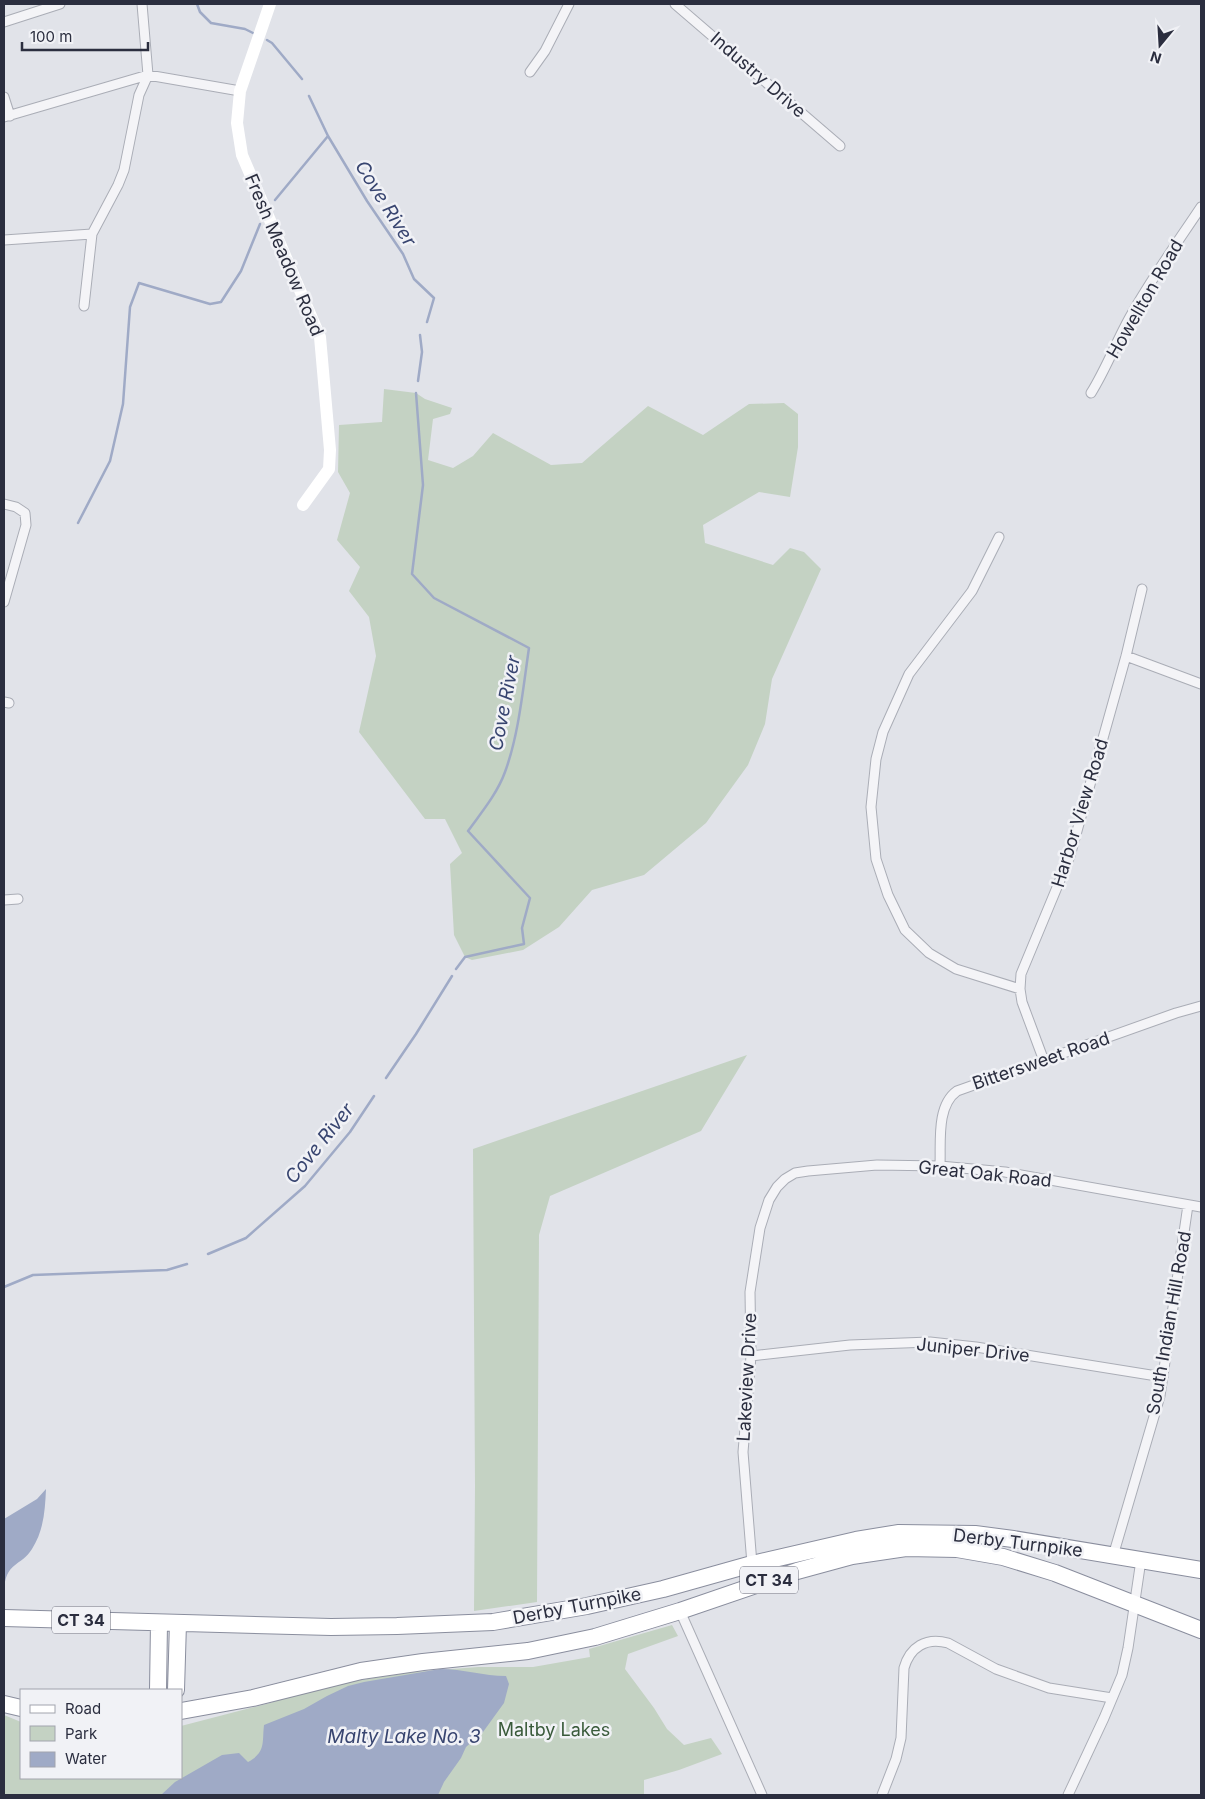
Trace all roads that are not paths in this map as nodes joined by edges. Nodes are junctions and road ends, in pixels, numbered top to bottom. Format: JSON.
{"nodes":[{"id":1,"x":60,"y":4,"type":"edge"},
{"id":2,"x":142,"y":4,"type":"edge"},
{"id":3,"x":270,"y":4,"type":"edge"},
{"id":4,"x":569,"y":4,"type":"edge"},
{"id":5,"x":675,"y":4,"type":"edge"},
{"id":6,"x":4,"y":22,"type":"edge"},
{"id":7,"x":530,"y":72,"type":"dead end"},
{"id":8,"x":148,"y":75,"type":"junction"},
{"id":9,"x":240,"y":91,"type":"junction"},
{"id":10,"x":4,"y":96,"type":"edge"},
{"id":11,"x":7,"y":116,"type":"edge"},
{"id":12,"x":840,"y":146,"type":"dead end"},
{"id":13,"x":1201,"y":207,"type":"edge"},
{"id":14,"x":92,"y":234,"type":"junction"},
{"id":15,"x":4,"y":240,"type":"edge"},
{"id":16,"x":84,"y":306,"type":"dead end"},
{"id":17,"x":1091,"y":393,"type":"dead end"},
{"id":18,"x":4,"y":504,"type":"edge"},
{"id":19,"x":303,"y":505,"type":"dead end"},
{"id":20,"x":998,"y":537,"type":"dead end"},
{"id":21,"x":1142,"y":589,"type":"dead end"},
{"id":22,"x":4,"y":602,"type":"edge"},
{"id":23,"x":1126,"y":656,"type":"junction"},
{"id":24,"x":1201,"y":684,"type":"edge"},
{"id":25,"x":18,"y":899,"type":"dead end"},
{"id":26,"x":4,"y":900,"type":"edge"},
{"id":27,"x":1020,"y":989,"type":"junction"},
{"id":28,"x":1201,"y":1006,"type":"edge"},
{"id":29,"x":1044,"y":1061,"type":"junction"},
{"id":30,"x":940,"y":1166,"type":"junction"},
{"id":31,"x":774,"y":1192,"type":"joint"},
{"id":32,"x":1188,"y":1205,"type":"junction"},
{"id":33,"x":1201,"y":1207,"type":"edge"},
{"id":34,"x":751,"y":1356,"type":"junction"},
{"id":35,"x":1163,"y":1377,"type":"junction"},
{"id":36,"x":1114,"y":1556,"type":"junction"},
{"id":37,"x":1141,"y":1560,"type":"junction"},
{"id":38,"x":752,"y":1564,"type":"junction"},
{"id":39,"x":1201,"y":1570,"type":"edge"},
{"id":40,"x":1134,"y":1603,"type":"junction"},
{"id":41,"x":680,"y":1611,"type":"junction"},
{"id":42,"x":4,"y":1618,"type":"edge"},
{"id":43,"x":159,"y":1623,"type":"junction"},
{"id":44,"x":178,"y":1623,"type":"junction"},
{"id":45,"x":1201,"y":1630,"type":"edge"},
{"id":46,"x":158,"y":1689,"type":"edge"},
{"id":47,"x":176,"y":1689,"type":"edge"},
{"id":48,"x":1112,"y":1698,"type":"junction"},
{"id":49,"x":4,"y":1704,"type":"edge"},
{"id":50,"x":20,"y":1708,"type":"edge"},
{"id":51,"x":182,"y":1711,"type":"edge"},
{"id":52,"x":762,"y":1795,"type":"edge"},
{"id":53,"x":882,"y":1795,"type":"edge"},
{"id":54,"x":1068,"y":1795,"type":"edge"}],
"edges":[{"from":1,"to":6,"type":"street"},
{"from":2,"to":8,"type":"street"},
{"from":3,"to":9,"type":"street","name":"Fresh Meadow Road"},
{"from":4,"to":7,"type":"street"},
{"from":5,"to":12,"type":"street","name":"Industry Drive"},
{"from":8,"to":9,"type":"street"},
{"from":8,"to":11,"type":"street"},
{"from":8,"to":14,"type":"street"},
{"from":9,"to":19,"type":"street","name":"Fresh Meadow Road"},
{"from":10,"to":11,"type":"street"},
{"from":13,"to":17,"type":"street","name":"Howellton Road"},
{"from":14,"to":15,"type":"street"},
{"from":14,"to":16,"type":"street"},
{"from":18,"to":22,"type":"street"},
{"from":20,"to":27,"type":"street"},
{"from":21,"to":23,"type":"street","name":"Harbor View Road"},
{"from":23,"to":24,"type":"street"},
{"from":23,"to":27,"type":"street","name":"Harbor View Road"},
{"from":25,"to":26,"type":"street"},
{"from":27,"to":29,"type":"street","name":"Harbor View Road"},
{"from":28,"to":29,"type":"street","name":"Bittersweet Road"},
{"from":29,"to":30,"type":"street","name":"Bittersweet Road"},
{"from":30,"to":31,"type":"street","name":"Great Oak Road"},
{"from":30,"to":32,"type":"street","name":"Great Oak Road"},
{"from":31,"to":34,"type":"street","name":"Lakeview Drive"},
{"from":32,"to":33,"type":"street","name":"Great Oak Road"},
{"from":32,"to":35,"type":"street","name":"South Indian Hill Road"},
{"from":34,"to":35,"type":"street","name":"Juniper Drive"},
{"from":34,"to":38,"type":"street","name":"Lakeview Drive"},
{"from":35,"to":36,"type":"street","name":"South Indian Hill Road"},
{"from":36,"to":37,"type":"highway","name":"Derby Turnpike","number":"CT 34"},
{"from":36,"to":38,"type":"highway","name":"Derby Turnpike","number":"CT 34"},
{"from":37,"to":39,"type":"highway","name":"Derby Turnpike","number":"CT 34"},
{"from":37,"to":40,"type":"street"},
{"from":38,"to":44,"type":"highway","name":"Derby Turnpike","number":"CT 34"},
{"from":40,"to":41,"type":"highway","name":"Derby Turnpike","number":"CT 34"},
{"from":40,"to":45,"type":"highway","name":"Derby Turnpike","number":"CT 34"},
{"from":40,"to":48,"type":"street"},
{"from":41,"to":51,"type":"highway","name":"Derby Turnpike","number":"CT 34"},
{"from":41,"to":52,"type":"street"},
{"from":42,"to":43,"type":"highway","name":"Derby Turnpike","number":"CT 34"},
{"from":43,"to":44,"type":"highway","name":"Derby Turnpike","number":"CT 34"},
{"from":43,"to":46,"type":"highway"},
{"from":44,"to":47,"type":"highway"},
{"from":48,"to":53,"type":"street"},
{"from":48,"to":54,"type":"street"},
{"from":49,"to":50,"type":"highway"}]}
